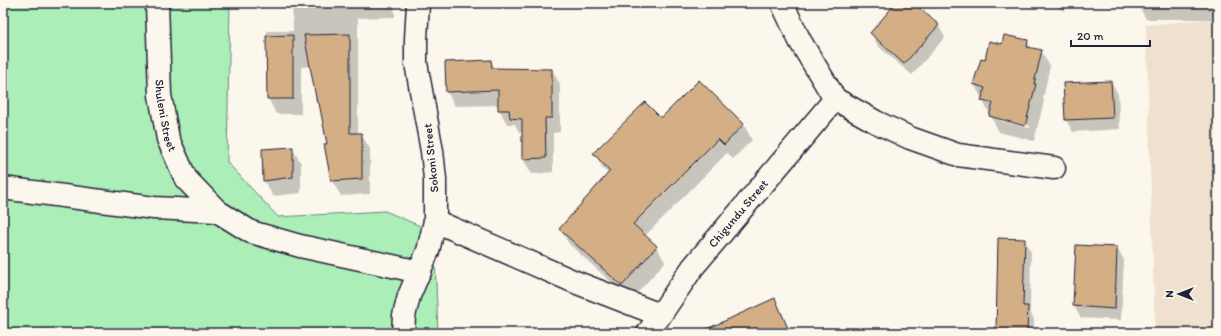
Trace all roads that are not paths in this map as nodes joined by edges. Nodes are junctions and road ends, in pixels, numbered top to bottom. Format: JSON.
{"nodes":[{"id":1,"x":157,"y":3,"type":"edge"},
{"id":2,"x":418,"y":3,"type":"edge"},
{"id":3,"x":782,"y":3,"type":"edge"},
{"id":4,"x":835,"y":99,"type":"junction"},
{"id":5,"x":1054,"y":168,"type":"dead end"},
{"id":6,"x":3,"y":188,"type":"edge"},
{"id":7,"x":217,"y":211,"type":"junction"},
{"id":8,"x":435,"y":221,"type":"junction"},
{"id":9,"x":420,"y":272,"type":"junction"},
{"id":10,"x":660,"y":315,"type":"junction"},
{"id":11,"x":402,"y":333,"type":"edge"},
{"id":12,"x":648,"y":333,"type":"edge"}],
"edges":[{"from":1,"to":7,"type":"street","name":"Shuleni Street"},
{"from":2,"to":8,"type":"street","name":"Sokoni Street"},
{"from":3,"to":4,"type":"street"},
{"from":4,"to":5,"type":"street"},
{"from":4,"to":10,"type":"street","name":"Chigundu Street"},
{"from":6,"to":7,"type":"street","name":"Shuleni Street"},
{"from":7,"to":9,"type":"street","name":"Shuleni Street"},
{"from":8,"to":9,"type":"street","name":"Sokoni Street"},
{"from":8,"to":10,"type":"street"},
{"from":9,"to":11,"type":"street","name":"Sokoni Street"},
{"from":10,"to":12,"type":"street","name":"Chigundu Street"}]}
